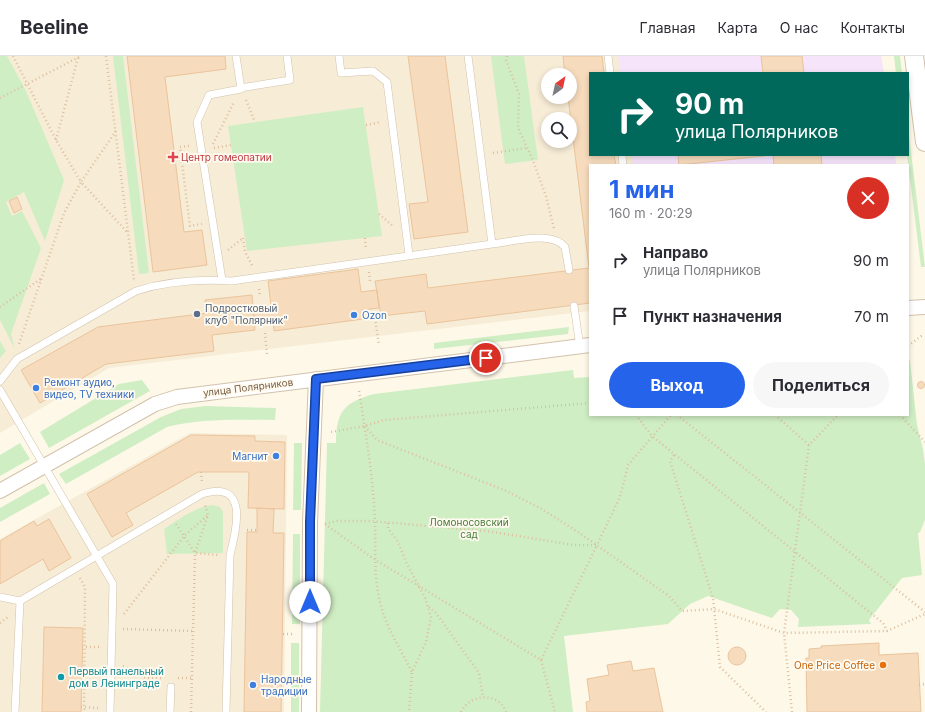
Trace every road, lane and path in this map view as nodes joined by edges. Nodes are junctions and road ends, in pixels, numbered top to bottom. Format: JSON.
{"nodes":[{"id":1,"x":13,"y":56,"type":"edge"},
{"id":2,"x":106,"y":56,"type":"edge"},
{"id":3,"x":236,"y":56,"type":"edge"},
{"id":4,"x":287,"y":56,"type":"edge"},
{"id":5,"x":339,"y":56,"type":"edge"},
{"id":6,"x":468,"y":56,"type":"edge"},
{"id":7,"x":507,"y":56,"type":"edge"},
{"id":8,"x":608,"y":56,"type":"edge"},
{"id":9,"x":914,"y":56,"type":"edge"},
{"id":10,"x":79,"y":57,"type":"edge"},
{"id":11,"x":610,"y":72,"type":"edge"},
{"id":12,"x":27,"y":84,"type":"junction"},
{"id":13,"x":241,"y":89,"type":"junction"},
{"id":14,"x":0,"y":98,"type":"edge"},
{"id":15,"x":256,"y":122,"type":"dead end"},
{"id":16,"x":116,"y":131,"type":"junction"},
{"id":17,"x":56,"y":140,"type":"junction"},
{"id":18,"x":925,"y":142,"type":"edge"},
{"id":19,"x":200,"y":144,"type":"junction"},
{"id":20,"x":231,"y":145,"type":"dead end"},
{"id":21,"x":527,"y":148,"type":"junction"},
{"id":22,"x":480,"y":154,"type":"junction"},
{"id":23,"x":81,"y":182,"type":"junction"},
{"id":24,"x":213,"y":223,"type":"junction"},
{"id":25,"x":127,"y":232,"type":"junction"},
{"id":26,"x":555,"y":235,"type":"dead end"},
{"id":27,"x":244,"y":237,"type":"dead end"},
{"id":28,"x":492,"y":244,"type":"junction"},
{"id":29,"x":409,"y":255,"type":"junction"},
{"id":30,"x":218,"y":257,"type":"junction"},
{"id":31,"x":569,"y":270,"type":"dead end"},
{"id":32,"x":42,"y":278,"type":"junction"},
{"id":33,"x":222,"y":280,"type":"junction"},
{"id":34,"x":136,"y":291,"type":"junction"},
{"id":35,"x":574,"y":306,"type":"dead end"},
{"id":36,"x":0,"y":307,"type":"edge"},
{"id":37,"x":925,"y":307,"type":"edge"},
{"id":38,"x":909,"y":308,"type":"edge"},
{"id":39,"x":375,"y":318,"type":"dead end"},
{"id":40,"x":264,"y":333,"type":"dead end"},
{"id":41,"x":924,"y":334,"type":"edge"},
{"id":42,"x":379,"y":345,"type":"dead end"},
{"id":43,"x":909,"y":345,"type":"edge"},
{"id":44,"x":585,"y":346,"type":"edge"},
{"id":45,"x":267,"y":355,"type":"dead end"},
{"id":46,"x":17,"y":359,"type":"junction"},
{"id":47,"x":316,"y":379,"type":"junction"},
{"id":48,"x":0,"y":381,"type":"edge"},
{"id":49,"x":0,"y":390,"type":"edge"},
{"id":50,"x":359,"y":392,"type":"dead end"},
{"id":51,"x":589,"y":403,"type":"edge"},
{"id":52,"x":637,"y":416,"type":"edge"},
{"id":53,"x":670,"y":416,"type":"edge"},
{"id":54,"x":678,"y":416,"type":"edge"},
{"id":55,"x":776,"y":416,"type":"edge"},
{"id":56,"x":837,"y":416,"type":"edge"},
{"id":57,"x":901,"y":416,"type":"edge"},
{"id":58,"x":365,"y":426,"type":"junction"},
{"id":59,"x":331,"y":432,"type":"dead end"},
{"id":60,"x":652,"y":436,"type":"junction"},
{"id":61,"x":925,"y":442,"type":"edge"},
{"id":62,"x":809,"y":445,"type":"junction"},
{"id":63,"x":674,"y":455,"type":"junction"},
{"id":64,"x":44,"y":466,"type":"junction"},
{"id":65,"x":201,"y":472,"type":"dead end"},
{"id":66,"x":0,"y":491,"type":"edge"},
{"id":67,"x":202,"y":494,"type":"junction"},
{"id":68,"x":799,"y":510,"type":"junction"},
{"id":69,"x":168,"y":514,"type":"junction"},
{"id":70,"x":208,"y":515,"type":"junction"},
{"id":71,"x":375,"y":522,"type":"junction"},
{"id":72,"x":388,"y":523,"type":"junction"},
{"id":73,"x":248,"y":530,"type":"dead end"},
{"id":74,"x":257,"y":530,"type":"dead end"},
{"id":75,"x":185,"y":535,"type":"junction"},
{"id":76,"x":597,"y":545,"type":"junction"},
{"id":77,"x":794,"y":552,"type":"junction"},
{"id":78,"x":195,"y":553,"type":"junction"},
{"id":79,"x":96,"y":556,"type":"junction"},
{"id":80,"x":230,"y":556,"type":"junction"},
{"id":81,"x":374,"y":559,"type":"junction"},
{"id":82,"x":75,"y":569,"type":"junction"},
{"id":83,"x":420,"y":587,"type":"junction"},
{"id":84,"x":0,"y":597,"type":"edge"},
{"id":85,"x":20,"y":601,"type":"junction"},
{"id":86,"x":429,"y":607,"type":"junction"},
{"id":87,"x":714,"y":609,"type":"junction"},
{"id":88,"x":925,"y":613,"type":"edge"},
{"id":89,"x":113,"y":628,"type":"junction"},
{"id":90,"x":193,"y":631,"type":"junction"},
{"id":91,"x":887,"y":631,"type":"junction"},
{"id":92,"x":784,"y":633,"type":"junction"},
{"id":93,"x":84,"y":647,"type":"junction"},
{"id":94,"x":112,"y":648,"type":"junction"},
{"id":95,"x":112,"y":660,"type":"junction"},
{"id":96,"x":541,"y":660,"type":"junction"},
{"id":97,"x":412,"y":672,"type":"junction"},
{"id":98,"x":169,"y":678,"type":"dead end"},
{"id":99,"x":177,"y":678,"type":"dead end"},
{"id":100,"x":192,"y":678,"type":"junction"},
{"id":101,"x":919,"y":684,"type":"dead end"},
{"id":102,"x":925,"y":684,"type":"edge"},
{"id":103,"x":171,"y":687,"type":"dead end"},
{"id":104,"x":484,"y":697,"type":"junction"},
{"id":105,"x":82,"y":707,"type":"junction"},
{"id":106,"x":110,"y":710,"type":"edge"},
{"id":107,"x":15,"y":712,"type":"edge"},
{"id":108,"x":84,"y":712,"type":"edge"},
{"id":109,"x":170,"y":712,"type":"edge"},
{"id":110,"x":191,"y":712,"type":"edge"},
{"id":111,"x":226,"y":712,"type":"edge"},
{"id":112,"x":309,"y":712,"type":"edge"},
{"id":113,"x":409,"y":712,"type":"edge"},
{"id":114,"x":461,"y":712,"type":"edge"},
{"id":115,"x":506,"y":712,"type":"edge"},
{"id":116,"x":556,"y":712,"type":"edge"},
{"id":117,"x":766,"y":712,"type":"edge"},
{"id":118,"x":792,"y":712,"type":"edge"}],
"edges":[{"from":1,"to":12,"type":"path"},
{"from":2,"to":16,"type":"path"},
{"from":3,"to":13,"type":"lane"},
{"from":4,"to":13,"type":"lane"},
{"from":5,"to":29,"type":"lane"},
{"from":6,"to":22,"type":"lane"},
{"from":7,"to":21,"type":"path"},
{"from":8,"to":11,"type":"lane"},
{"from":9,"to":18,"type":"street"},
{"from":10,"to":12,"type":"path"},
{"from":10,"to":17,"type":"path"},
{"from":12,"to":14,"type":"path"},
{"from":12,"to":17,"type":"path"},
{"from":13,"to":15,"type":"path"},
{"from":13,"to":19,"type":"lane"},
{"from":13,"to":20,"type":"path"},
{"from":16,"to":23,"type":"path"},
{"from":16,"to":25,"type":"path"},
{"from":17,"to":23,"type":"path"},
{"from":19,"to":24,"type":"lane"},
{"from":19,"to":24,"type":"path"},
{"from":21,"to":22,"type":"path"},
{"from":21,"to":26,"type":"path"},
{"from":22,"to":28,"type":"lane"},
{"from":23,"to":25,"type":"path"},
{"from":23,"to":32,"type":"path"},
{"from":24,"to":30,"type":"lane"},
{"from":25,"to":34,"type":"path"},
{"from":27,"to":30,"type":"path"},
{"from":28,"to":29,"type":"lane"},
{"from":28,"to":31,"type":"lane"},
{"from":29,"to":33,"type":"lane"},
{"from":30,"to":33,"type":"lane"},
{"from":32,"to":36,"type":"path"},
{"from":32,"to":46,"type":"path"},
{"from":33,"to":34,"type":"lane"},
{"from":34,"to":46,"type":"lane"},
{"from":35,"to":44,"type":"lane"},
{"from":37,"to":38,"type":"street"},
{"from":39,"to":42,"type":"path"},
{"from":40,"to":45,"type":"path"},
{"from":41,"to":43,"type":"path"},
{"from":44,"to":47,"type":"street","name":"улица Полярников"},
{"from":46,"to":48,"type":"lane"},
{"from":47,"to":64,"type":"street","name":"улица Полярников"},
{"from":47,"to":112,"type":"street"},
{"from":49,"to":64,"type":"lane"},
{"from":50,"to":58,"type":"path"},
{"from":51,"to":58,"type":"path"},
{"from":52,"to":60,"type":"path"},
{"from":53,"to":60,"type":"path"},
{"from":54,"to":68,"type":"path"},
{"from":55,"to":62,"type":"path"},
{"from":56,"to":62,"type":"path"},
{"from":57,"to":61,"type":"path"},
{"from":58,"to":59,"type":"path"},
{"from":58,"to":71,"type":"path"},
{"from":58,"to":76,"type":"path"},
{"from":60,"to":63,"type":"path"},
{"from":60,"to":76,"type":"path"},
{"from":62,"to":68,"type":"path"},
{"from":63,"to":77,"type":"path"},
{"from":63,"to":87,"type":"path"},
{"from":64,"to":66,"type":"street","name":"улица Полярников"},
{"from":64,"to":79,"type":"lane"},
{"from":65,"to":67,"type":"path"},
{"from":67,"to":69,"type":"lane"},
{"from":67,"to":70,"type":"path"},
{"from":67,"to":80,"type":"lane"},
{"from":68,"to":77,"type":"path"},
{"from":68,"to":88,"type":"path"},
{"from":69,"to":75,"type":"path"},
{"from":69,"to":79,"type":"lane"},
{"from":70,"to":75,"type":"path"},
{"from":70,"to":78,"type":"path"},
{"from":71,"to":72,"type":"path"},
{"from":71,"to":81,"type":"path"},
{"from":71,"to":81,"type":"path"},
{"from":72,"to":76,"type":"path"},
{"from":72,"to":83,"type":"path"},
{"from":73,"to":74,"type":"path"},
{"from":75,"to":78,"type":"path"},
{"from":75,"to":89,"type":"path"},
{"from":76,"to":87,"type":"path"},
{"from":76,"to":96,"type":"path"},
{"from":77,"to":91,"type":"path"},
{"from":77,"to":92,"type":"path"},
{"from":78,"to":80,"type":"path"},
{"from":78,"to":90,"type":"path"},
{"from":79,"to":82,"type":"lane"},
{"from":79,"to":89,"type":"lane"},
{"from":80,"to":111,"type":"lane"},
{"from":81,"to":83,"type":"path"},
{"from":81,"to":97,"type":"path"},
{"from":82,"to":85,"type":"lane"},
{"from":82,"to":93,"type":"path"},
{"from":83,"to":86,"type":"path"},
{"from":83,"to":96,"type":"path"},
{"from":84,"to":85,"type":"lane"},
{"from":85,"to":107,"type":"lane"},
{"from":86,"to":97,"type":"path"},
{"from":86,"to":104,"type":"path"},
{"from":87,"to":92,"type":"path"},
{"from":87,"to":117,"type":"path"},
{"from":88,"to":91,"type":"path"},
{"from":89,"to":90,"type":"path"},
{"from":89,"to":94,"type":"lane"},
{"from":90,"to":100,"type":"path"},
{"from":91,"to":92,"type":"path"},
{"from":92,"to":118,"type":"path"},
{"from":93,"to":94,"type":"path"},
{"from":93,"to":105,"type":"path"},
{"from":94,"to":95,"type":"lane"},
{"from":95,"to":98,"type":"path"},
{"from":95,"to":106,"type":"lane"},
{"from":96,"to":116,"type":"path"},
{"from":97,"to":113,"type":"path"},
{"from":99,"to":100,"type":"path"},
{"from":100,"to":110,"type":"path"},
{"from":101,"to":102,"type":"path"},
{"from":103,"to":109,"type":"lane"},
{"from":104,"to":114,"type":"path"},
{"from":104,"to":115,"type":"path"},
{"from":105,"to":106,"type":"path"},
{"from":105,"to":108,"type":"path"}]}
